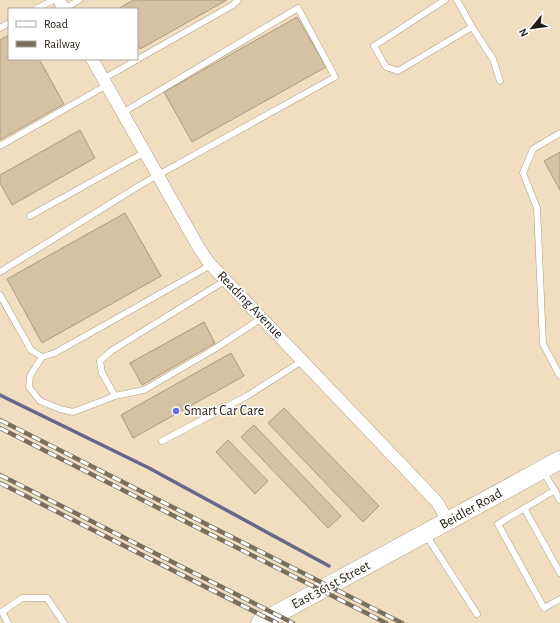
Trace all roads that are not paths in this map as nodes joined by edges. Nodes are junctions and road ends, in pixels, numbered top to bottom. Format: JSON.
{"nodes":[{"id":1,"x":53,"y":0,"type":"edge"},
{"id":2,"x":79,"y":0,"type":"edge"},
{"id":3,"x":238,"y":0,"type":"edge"},
{"id":4,"x":445,"y":0,"type":"edge"},
{"id":5,"x":457,"y":0,"type":"edge"},
{"id":6,"x":38,"y":8,"type":"edge"},
{"id":7,"x":66,"y":8,"type":"edge"},
{"id":8,"x":472,"y":27,"type":"junction"},
{"id":9,"x":93,"y":60,"type":"edge"},
{"id":10,"x":500,"y":81,"type":"dead end"},
{"id":11,"x":105,"y":82,"type":"junction"},
{"id":12,"x":122,"y":113,"type":"junction"},
{"id":13,"x":560,"y":133,"type":"edge"},
{"id":14,"x":0,"y":146,"type":"edge"},
{"id":15,"x":145,"y":152,"type":"junction"},
{"id":16,"x":158,"y":175,"type":"junction"},
{"id":17,"x":30,"y":216,"type":"dead end"},
{"id":18,"x":211,"y":265,"type":"junction"},
{"id":19,"x":0,"y":272,"type":"edge"},
{"id":20,"x":226,"y":280,"type":"junction"},
{"id":21,"x":0,"y":295,"type":"edge"},
{"id":22,"x":262,"y":318,"type":"junction"},
{"id":23,"x":42,"y":357,"type":"junction"},
{"id":24,"x":302,"y":360,"type":"junction"},
{"id":25,"x":560,"y":376,"type":"edge"},
{"id":26,"x":115,"y":396,"type":"junction"},
{"id":27,"x":162,"y":441,"type":"dead end"},
{"id":28,"x":560,"y":460,"type":"edge"},
{"id":29,"x":543,"y":470,"type":"junction"},
{"id":30,"x":555,"y":490,"type":"junction"},
{"id":31,"x":560,"y":500,"type":"edge"},
{"id":32,"x":524,"y":508,"type":"junction"},
{"id":33,"x":448,"y":521,"type":"junction"},
{"id":34,"x":425,"y":534,"type":"junction"},
{"id":35,"x":381,"y":558,"type":"joint"},
{"id":36,"x":560,"y":573,"type":"edge"},
{"id":37,"x":560,"y":599,"type":"edge"},
{"id":38,"x":477,"y":614,"type":"dead end"},
{"id":39,"x":8,"y":623,"type":"edge"},
{"id":40,"x":64,"y":623,"type":"edge"},
{"id":41,"x":260,"y":623,"type":"edge"}],
"edges":[{"from":1,"to":6,"type":"lane"},
{"from":2,"to":7,"type":"lane"},
{"from":3,"to":11,"type":"lane"},
{"from":4,"to":8,"type":"lane"},
{"from":5,"to":8,"type":"lane"},
{"from":8,"to":10,"type":"lane"},
{"from":9,"to":11,"type":"street","name":"Reading Avenue"},
{"from":11,"to":12,"type":"street","name":"Reading Avenue"},
{"from":11,"to":14,"type":"lane"},
{"from":12,"to":15,"type":"street","name":"Reading Avenue"},
{"from":12,"to":16,"type":"lane"},
{"from":13,"to":25,"type":"lane"},
{"from":15,"to":16,"type":"street","name":"Reading Avenue"},
{"from":15,"to":17,"type":"lane"},
{"from":16,"to":18,"type":"street","name":"Reading Avenue"},
{"from":16,"to":19,"type":"lane"},
{"from":18,"to":20,"type":"street","name":"Reading Avenue"},
{"from":18,"to":23,"type":"lane"},
{"from":20,"to":22,"type":"street","name":"Reading Avenue"},
{"from":20,"to":26,"type":"lane"},
{"from":21,"to":23,"type":"lane"},
{"from":22,"to":24,"type":"street","name":"Reading Avenue"},
{"from":22,"to":26,"type":"lane"},
{"from":23,"to":26,"type":"lane"},
{"from":24,"to":27,"type":"lane"},
{"from":24,"to":33,"type":"street","name":"Reading Avenue"},
{"from":28,"to":29,"type":"street","name":"Beidler Road"},
{"from":29,"to":30,"type":"lane"},
{"from":29,"to":33,"type":"street","name":"Beidler Road"},
{"from":30,"to":31,"type":"lane"},
{"from":30,"to":32,"type":"lane"},
{"from":32,"to":36,"type":"lane"},
{"from":32,"to":37,"type":"lane"},
{"from":33,"to":34,"type":"street","name":"Beidler Road"},
{"from":34,"to":35,"type":"street","name":"Beidler Road"},
{"from":34,"to":38,"type":"lane"},
{"from":35,"to":41,"type":"street","name":"East 361st Street"},
{"from":39,"to":40,"type":"lane"}]}
